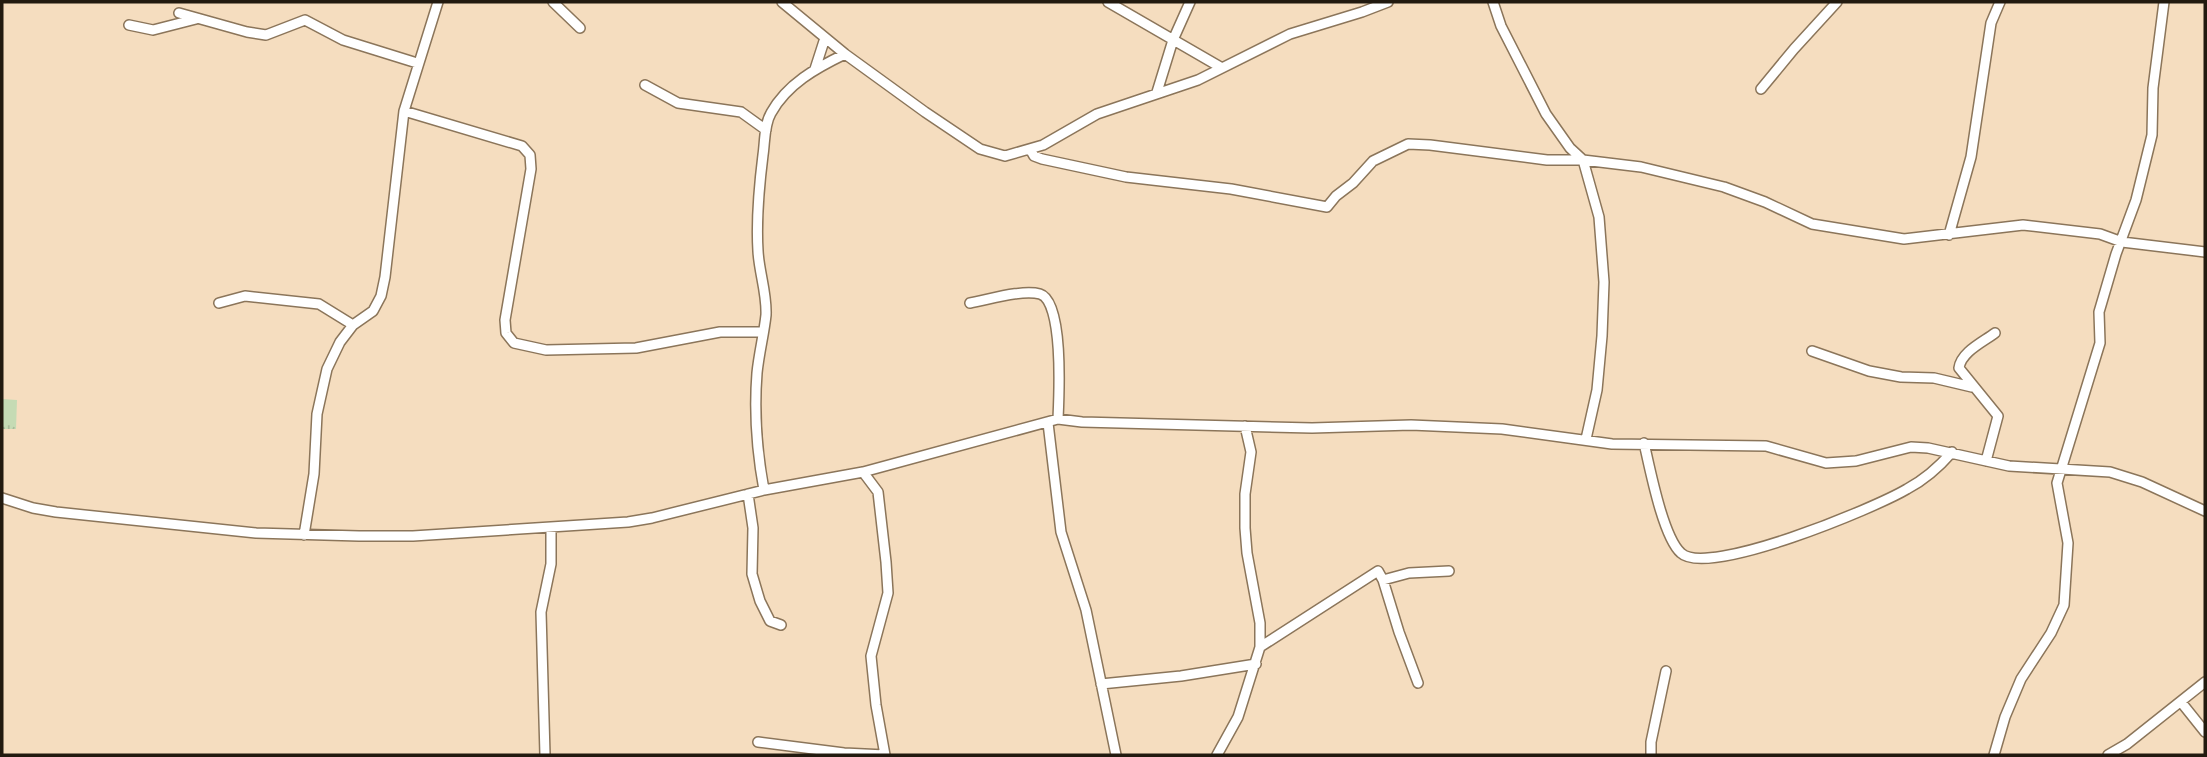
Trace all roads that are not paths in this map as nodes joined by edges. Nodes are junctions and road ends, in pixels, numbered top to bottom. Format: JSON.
{"nodes":[{"id":1,"x":438,"y":2,"type":"edge"},
{"id":2,"x":553,"y":2,"type":"edge"},
{"id":3,"x":782,"y":2,"type":"edge"},
{"id":4,"x":1108,"y":2,"type":"edge"},
{"id":5,"x":1190,"y":2,"type":"edge"},
{"id":6,"x":1388,"y":2,"type":"edge"},
{"id":7,"x":1493,"y":2,"type":"edge"},
{"id":8,"x":1837,"y":2,"type":"edge"},
{"id":9,"x":2000,"y":2,"type":"edge"},
{"id":10,"x":2165,"y":2,"type":"edge"},
{"id":11,"x":179,"y":13,"type":"dead end"},
{"id":12,"x":198,"y":18,"type":"junction"},
{"id":13,"x":129,"y":25,"type":"dead end"},
{"id":14,"x":580,"y":28,"type":"dead end"},
{"id":15,"x":825,"y":38,"type":"junction"},
{"id":16,"x":1173,"y":40,"type":"junction"},
{"id":17,"x":845,"y":54,"type":"junction"},
{"id":18,"x":417,"y":63,"type":"junction"},
{"id":19,"x":1222,"y":68,"type":"junction"},
{"id":20,"x":815,"y":69,"type":"junction"},
{"id":21,"x":645,"y":85,"type":"dead end"},
{"id":22,"x":1761,"y":89,"type":"dead end"},
{"id":23,"x":1157,"y":92,"type":"junction"},
{"id":24,"x":404,"y":111,"type":"junction"},
{"id":25,"x":766,"y":130,"type":"junction"},
{"id":26,"x":1030,"y":149,"type":"junction"},
{"id":27,"x":1583,"y":160,"type":"junction"},
{"id":28,"x":1949,"y":235,"type":"junction"},
{"id":29,"x":2122,"y":242,"type":"junction"},
{"id":30,"x":2205,"y":252,"type":"edge"},
{"id":31,"x":219,"y":303,"type":"dead end"},
{"id":32,"x":970,"y":303,"type":"dead end"},
{"id":33,"x":353,"y":325,"type":"junction"},
{"id":34,"x":762,"y":332,"type":"junction"},
{"id":35,"x":1995,"y":333,"type":"dead end"},
{"id":36,"x":1812,"y":351,"type":"dead end"},
{"id":37,"x":1972,"y":387,"type":"junction"},
{"id":38,"x":1058,"y":419,"type":"junction"},
{"id":39,"x":1048,"y":423,"type":"junction"},
{"id":40,"x":1245,"y":426,"type":"junction"},
{"id":41,"x":1586,"y":439,"type":"junction"},
{"id":42,"x":1644,"y":443,"type":"junction"},
{"id":43,"x":1952,"y":453,"type":"junction"},
{"id":44,"x":1986,"y":461,"type":"junction"},
{"id":45,"x":2061,"y":468,"type":"junction"},
{"id":46,"x":863,"y":471,"type":"junction"},
{"id":47,"x":764,"y":490,"type":"junction"},
{"id":48,"x":748,"y":494,"type":"junction"},
{"id":49,"x":2,"y":498,"type":"edge"},
{"id":50,"x":2205,"y":511,"type":"edge"},
{"id":51,"x":551,"y":528,"type":"junction"},
{"id":52,"x":304,"y":535,"type":"junction"},
{"id":53,"x":1450,"y":570,"type":"dead end"},
{"id":54,"x":1383,"y":580,"type":"junction"},
{"id":55,"x":781,"y":625,"type":"dead end"},
{"id":56,"x":1260,"y":647,"type":"junction"},
{"id":57,"x":1256,"y":664,"type":"junction"},
{"id":58,"x":1666,"y":671,"type":"dead end"},
{"id":59,"x":1418,"y":682,"type":"dead end"},
{"id":60,"x":2205,"y":682,"type":"edge"},
{"id":61,"x":1101,"y":684,"type":"junction"},
{"id":62,"x":2181,"y":702,"type":"junction"},
{"id":63,"x":2205,"y":732,"type":"edge"},
{"id":64,"x":758,"y":742,"type":"dead end"},
{"id":65,"x":545,"y":755,"type":"edge"},
{"id":66,"x":885,"y":755,"type":"edge"},
{"id":67,"x":1116,"y":755,"type":"edge"},
{"id":68,"x":1217,"y":755,"type":"edge"},
{"id":69,"x":1651,"y":755,"type":"edge"},
{"id":70,"x":1994,"y":755,"type":"edge"},
{"id":71,"x":2108,"y":755,"type":"edge"}],
"edges":[{"from":1,"to":18,"type":"street"},
{"from":2,"to":14,"type":"street"},
{"from":3,"to":15,"type":"street"},
{"from":4,"to":16,"type":"street"},
{"from":5,"to":16,"type":"street"},
{"from":6,"to":19,"type":"street"},
{"from":7,"to":27,"type":"street"},
{"from":8,"to":22,"type":"street"},
{"from":9,"to":28,"type":"street"},
{"from":10,"to":29,"type":"street"},
{"from":11,"to":12,"type":"street"},
{"from":12,"to":13,"type":"street"},
{"from":12,"to":18,"type":"street"},
{"from":15,"to":17,"type":"street"},
{"from":15,"to":20,"type":"street"},
{"from":16,"to":19,"type":"street"},
{"from":16,"to":23,"type":"street"},
{"from":17,"to":20,"type":"street"},
{"from":17,"to":26,"type":"street"},
{"from":18,"to":24,"type":"street"},
{"from":19,"to":23,"type":"street"},
{"from":20,"to":25,"type":"street"},
{"from":21,"to":25,"type":"street"},
{"from":23,"to":26,"type":"street"},
{"from":24,"to":33,"type":"street"},
{"from":24,"to":34,"type":"street"},
{"from":25,"to":34,"type":"street"},
{"from":26,"to":27,"type":"street"},
{"from":27,"to":28,"type":"street"},
{"from":27,"to":41,"type":"street"},
{"from":28,"to":29,"type":"street"},
{"from":29,"to":30,"type":"street"},
{"from":29,"to":45,"type":"street"},
{"from":31,"to":33,"type":"street"},
{"from":32,"to":38,"type":"street"},
{"from":33,"to":52,"type":"street"},
{"from":34,"to":47,"type":"street"},
{"from":35,"to":37,"type":"street"},
{"from":36,"to":37,"type":"street"},
{"from":37,"to":44,"type":"street"},
{"from":38,"to":39,"type":"street"},
{"from":38,"to":40,"type":"street"},
{"from":39,"to":46,"type":"street"},
{"from":39,"to":61,"type":"street"},
{"from":40,"to":41,"type":"street"},
{"from":40,"to":56,"type":"street"},
{"from":41,"to":42,"type":"street"},
{"from":42,"to":43,"type":"street"},
{"from":42,"to":43,"type":"street"},
{"from":43,"to":44,"type":"street"},
{"from":44,"to":45,"type":"street"},
{"from":45,"to":50,"type":"street"},
{"from":45,"to":70,"type":"street"},
{"from":46,"to":47,"type":"street"},
{"from":46,"to":66,"type":"street"},
{"from":47,"to":48,"type":"street"},
{"from":48,"to":51,"type":"street"},
{"from":48,"to":55,"type":"street"},
{"from":49,"to":52,"type":"street"},
{"from":51,"to":52,"type":"street"},
{"from":51,"to":65,"type":"street"},
{"from":53,"to":54,"type":"street"},
{"from":54,"to":56,"type":"street"},
{"from":54,"to":59,"type":"street"},
{"from":56,"to":57,"type":"street"},
{"from":57,"to":61,"type":"street"},
{"from":57,"to":68,"type":"street"},
{"from":58,"to":69,"type":"street"},
{"from":60,"to":62,"type":"street"},
{"from":61,"to":67,"type":"street"},
{"from":62,"to":63,"type":"street"},
{"from":62,"to":71,"type":"street"},
{"from":64,"to":66,"type":"street"}]}
